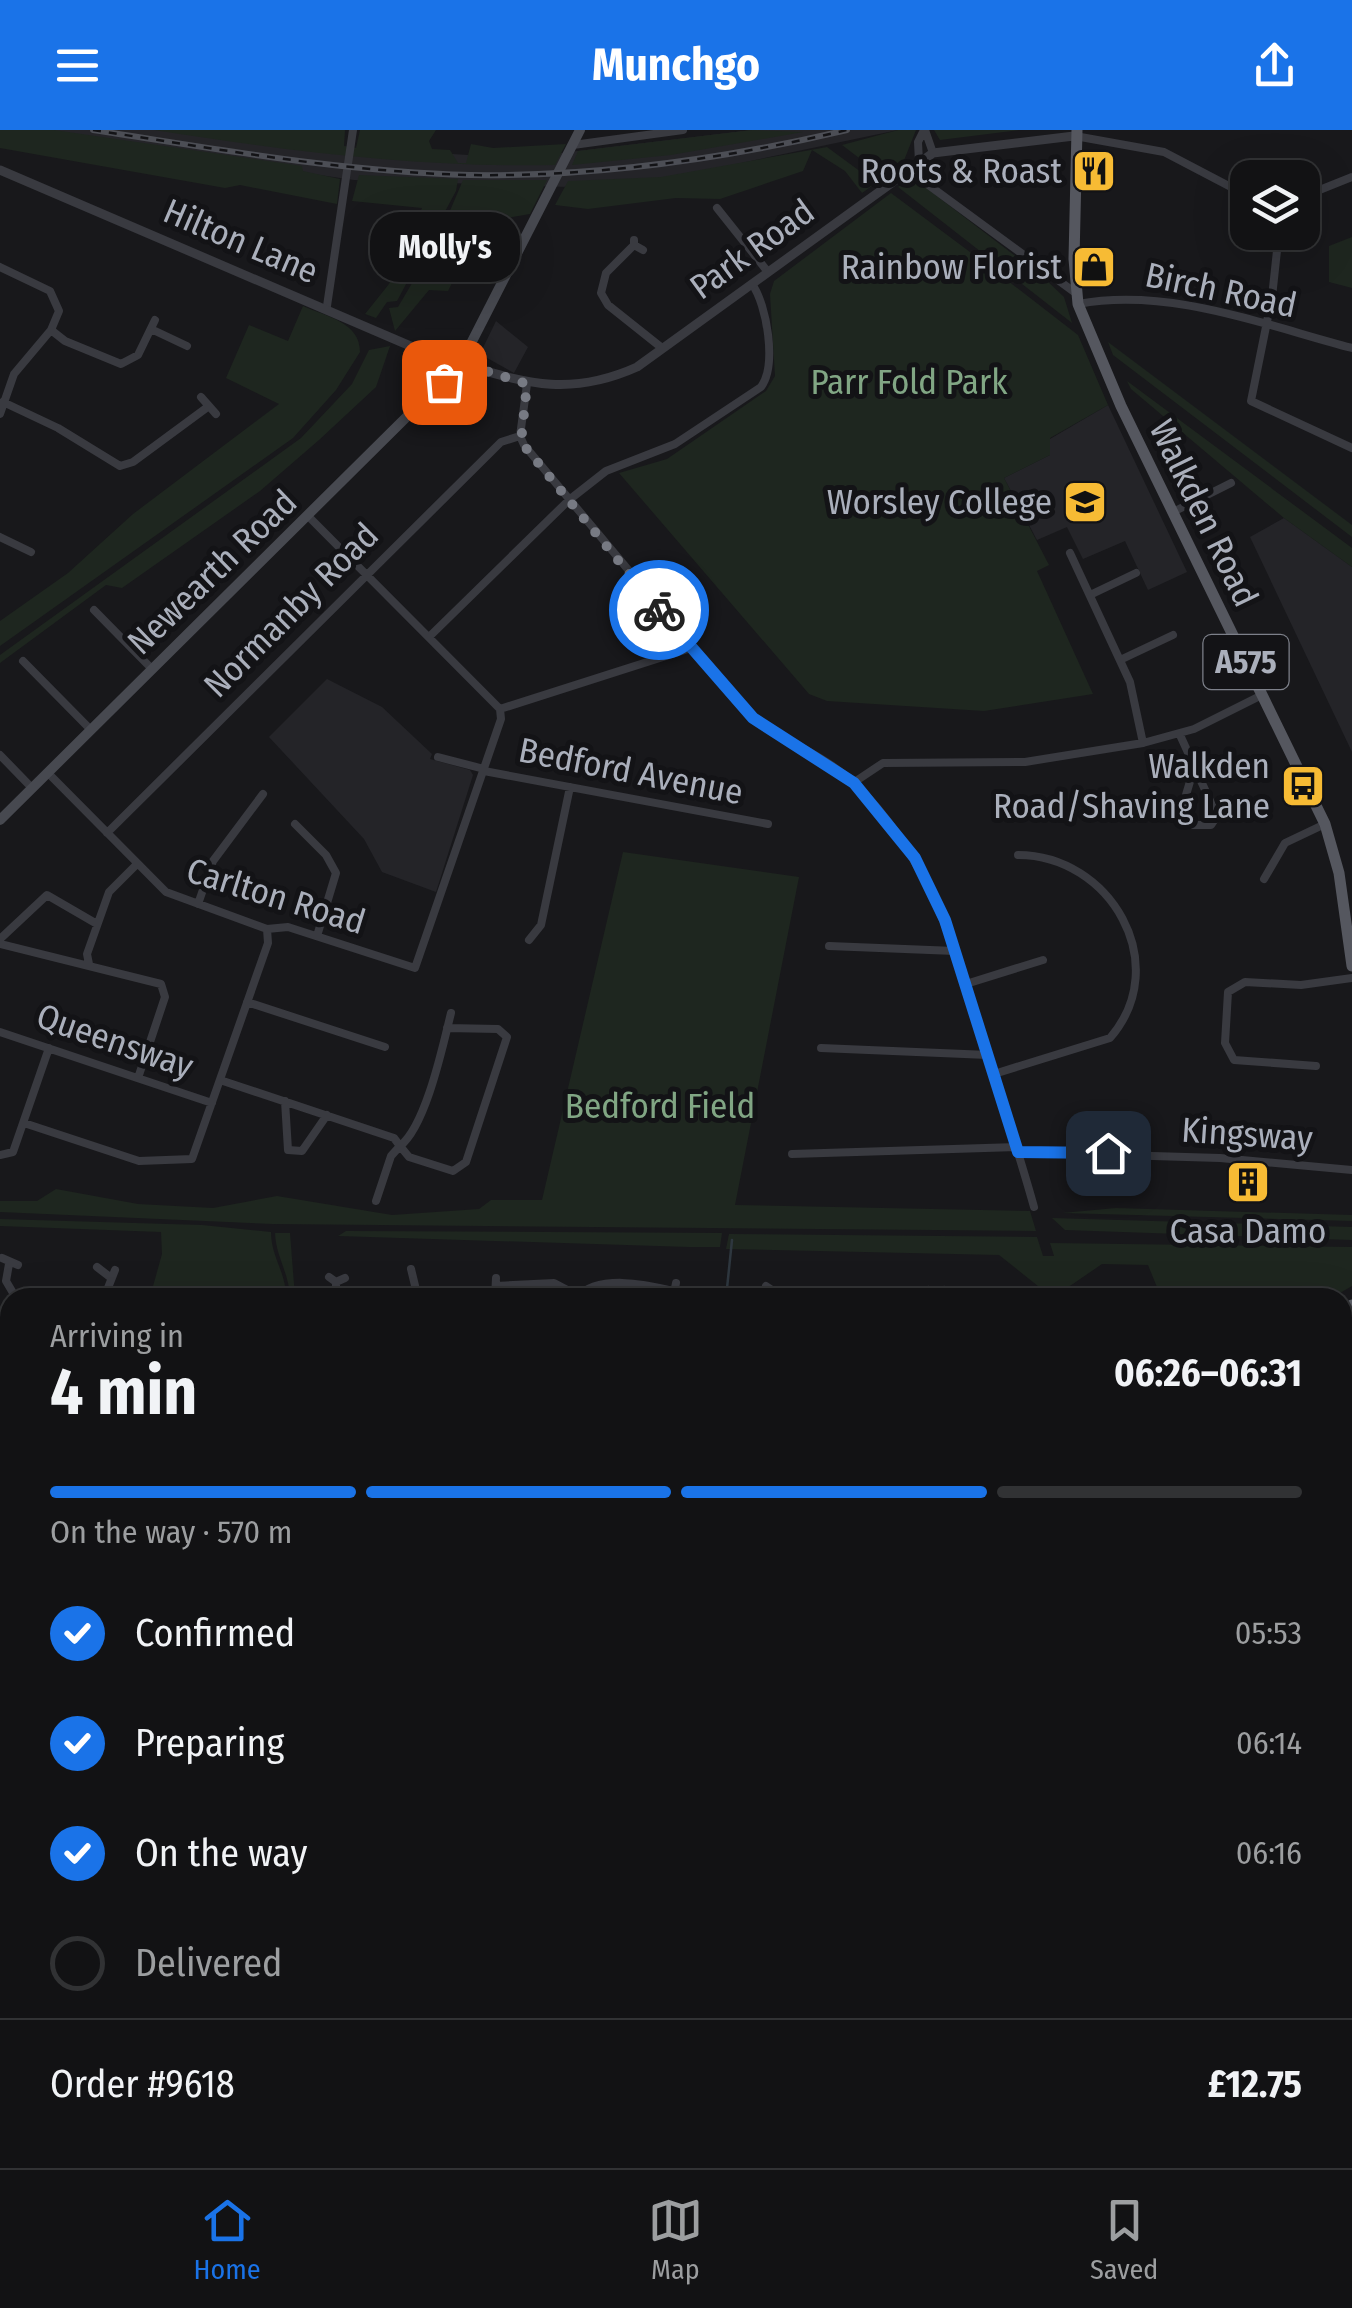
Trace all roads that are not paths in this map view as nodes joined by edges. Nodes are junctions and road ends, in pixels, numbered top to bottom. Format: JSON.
{"nodes":[{"id":1,"x":353,"y":130,"type":"edge"},
{"id":2,"x":580,"y":130,"type":"edge"},
{"id":3,"x":683,"y":130,"type":"edge"},
{"id":4,"x":924,"y":130,"type":"edge"},
{"id":5,"x":1074,"y":132,"type":"edge"},
{"id":6,"x":573,"y":145,"type":"junction"},
{"id":7,"x":933,"y":153,"type":"junction"},
{"id":8,"x":919,"y":162,"type":"junction"},
{"id":9,"x":0,"y":170,"type":"edge"},
{"id":10,"x":908,"y":170,"type":"junction"},
{"id":11,"x":1352,"y":176,"type":"edge"},
{"id":12,"x":1230,"y":187,"type":"edge"},
{"id":13,"x":1320,"y":189,"type":"edge"},
{"id":14,"x":717,"y":208,"type":"dead end"},
{"id":15,"x":637,"y":245,"type":"dead end"},
{"id":16,"x":1276,"y":250,"type":"edge"},
{"id":17,"x":0,"y":267,"type":"edge"},
{"id":18,"x":768,"y":272,"type":"junction"},
{"id":19,"x":752,"y":284,"type":"junction"},
{"id":20,"x":1078,"y":299,"type":"junction"},
{"id":21,"x":327,"y":306,"type":"junction"},
{"id":22,"x":1266,"y":325,"type":"junction"},
{"id":23,"x":51,"y":330,"type":"junction"},
{"id":24,"x":187,"y":346,"type":"dead end"},
{"id":25,"x":662,"y":348,"type":"junction"},
{"id":26,"x":1352,"y":348,"type":"edge"},
{"id":27,"x":461,"y":363,"type":"junction"},
{"id":28,"x":527,"y":384,"type":"junction"},
{"id":29,"x":202,"y":397,"type":"dead end"},
{"id":30,"x":3,"y":402,"type":"junction"},
{"id":31,"x":209,"y":406,"type":"junction"},
{"id":32,"x":0,"y":414,"type":"edge"},
{"id":33,"x":216,"y":414,"type":"dead end"},
{"id":34,"x":520,"y":436,"type":"junction"},
{"id":35,"x":1352,"y":448,"type":"edge"},
{"id":36,"x":1232,"y":483,"type":"dead end"},
{"id":37,"x":569,"y":500,"type":"junction"},
{"id":38,"x":1173,"y":512,"type":"junction"},
{"id":39,"x":308,"y":516,"type":"junction"},
{"id":40,"x":0,"y":537,"type":"edge"},
{"id":41,"x":27,"y":546,"type":"dead end"},
{"id":42,"x":1070,"y":552,"type":"dead end"},
{"id":43,"x":1136,"y":573,"type":"dead end"},
{"id":44,"x":366,"y":575,"type":"junction"},
{"id":45,"x":1090,"y":594,"type":"junction"},
{"id":46,"x":94,"y":610,"type":"dead end"},
{"id":47,"x":1172,"y":636,"type":"dead end"},
{"id":48,"x":429,"y":637,"type":"junction"},
{"id":49,"x":691,"y":648,"type":"junction"},
{"id":50,"x":1120,"y":660,"type":"junction"},
{"id":51,"x":23,"y":661,"type":"dead end"},
{"id":52,"x":152,"y":670,"type":"junction"},
{"id":53,"x":1262,"y":695,"type":"junction"},
{"id":54,"x":500,"y":708,"type":"junction"},
{"id":55,"x":91,"y":730,"type":"junction"},
{"id":56,"x":1180,"y":734,"type":"junction"},
{"id":57,"x":1142,"y":743,"type":"junction"},
{"id":58,"x":0,"y":755,"type":"edge"},
{"id":59,"x":438,"y":757,"type":"dead end"},
{"id":60,"x":1194,"y":768,"type":"junction"},
{"id":61,"x":484,"y":770,"type":"junction"},
{"id":62,"x":48,"y":773,"type":"junction"},
{"id":63,"x":854,"y":783,"type":"junction"},
{"id":64,"x":570,"y":787,"type":"junction"},
{"id":65,"x":32,"y":788,"type":"junction"},
{"id":66,"x":263,"y":794,"type":"dead end"},
{"id":67,"x":0,"y":820,"type":"edge"},
{"id":68,"x":768,"y":824,"type":"dead end"},
{"id":69,"x":1325,"y":824,"type":"junction"},
{"id":70,"x":298,"y":831,"type":"dead end"},
{"id":71,"x":107,"y":833,"type":"junction"},
{"id":72,"x":1018,"y":855,"type":"dead end"},
{"id":73,"x":137,"y":864,"type":"junction"},
{"id":74,"x":1264,"y":879,"type":"dead end"},
{"id":75,"x":198,"y":904,"type":"junction"},
{"id":76,"x":97,"y":924,"type":"junction"},
{"id":77,"x":267,"y":928,"type":"junction"},
{"id":78,"x":317,"y":936,"type":"junction"},
{"id":79,"x":1350,"y":936,"type":"edge"},
{"id":80,"x":535,"y":938,"type":"dead end"},
{"id":81,"x":0,"y":942,"type":"edge"},
{"id":82,"x":829,"y":946,"type":"dead end"},
{"id":83,"x":955,"y":951,"type":"junction"},
{"id":84,"x":1043,"y":960,"type":"dead end"},
{"id":85,"x":89,"y":964,"type":"junction"},
{"id":86,"x":1352,"y":966,"type":"edge"},
{"id":87,"x":1352,"y":978,"type":"edge"},
{"id":88,"x":966,"y":984,"type":"junction"},
{"id":89,"x":247,"y":1002,"type":"junction"},
{"id":90,"x":451,"y":1013,"type":"dead end"},
{"id":91,"x":447,"y":1028,"type":"junction"},
{"id":92,"x":0,"y":1032,"type":"edge"},
{"id":93,"x":385,"y":1047,"type":"dead end"},
{"id":94,"x":49,"y":1048,"type":"junction"},
{"id":95,"x":821,"y":1048,"type":"dead end"},
{"id":96,"x":988,"y":1055,"type":"junction"},
{"id":97,"x":1316,"y":1066,"type":"dead end"},
{"id":98,"x":994,"y":1074,"type":"junction"},
{"id":99,"x":138,"y":1078,"type":"junction"},
{"id":100,"x":220,"y":1080,"type":"junction"},
{"id":101,"x":285,"y":1101,"type":"junction"},
{"id":102,"x":212,"y":1103,"type":"junction"},
{"id":103,"x":327,"y":1115,"type":"junction"},
{"id":104,"x":24,"y":1123,"type":"junction"},
{"id":105,"x":400,"y":1146,"type":"junction"},
{"id":106,"x":1018,"y":1150,"type":"junction"},
{"id":107,"x":792,"y":1154,"type":"dead end"},
{"id":108,"x":0,"y":1155,"type":"edge"},
{"id":109,"x":1352,"y":1170,"type":"edge"},
{"id":110,"x":376,"y":1201,"type":"dead end"},
{"id":111,"x":1034,"y":1207,"type":"dead end"},
{"id":112,"x":10,"y":1262,"type":"edge"},
{"id":113,"x":96,"y":1268,"type":"dead end"},
{"id":114,"x":412,"y":1269,"type":"dead end"},
{"id":115,"x":336,"y":1279,"type":"dead end"},
{"id":116,"x":766,"y":1286,"type":"dead end"},
{"id":117,"x":10,"y":1288,"type":"edge"},
{"id":118,"x":107,"y":1288,"type":"edge"},
{"id":119,"x":336,"y":1288,"type":"edge"},
{"id":120,"x":419,"y":1288,"type":"edge"},
{"id":121,"x":496,"y":1288,"type":"edge"},
{"id":122,"x":564,"y":1288,"type":"edge"},
{"id":123,"x":599,"y":1288,"type":"edge"},
{"id":124,"x":653,"y":1288,"type":"edge"},
{"id":125,"x":769,"y":1288,"type":"edge"}],
"edges":[{"from":1,"to":21,"type":"street"},
{"from":2,"to":6,"type":"main road","name":"Newearth Road"},
{"from":3,"to":6,"type":"street"},
{"from":4,"to":7,"type":"street"},
{"from":4,"to":8,"type":"street"},
{"from":5,"to":7,"type":"street","name":"Park Road"},
{"from":5,"to":12,"type":"street"},
{"from":5,"to":20,"type":"main road","name":"Walkden Road","number":"A575"},
{"from":6,"to":27,"type":"main road","name":"Newearth Road"},
{"from":7,"to":8,"type":"street","name":"Park Road"},
{"from":8,"to":10,"type":"street","name":"Park Road"},
{"from":9,"to":21,"type":"street","name":"Hilton Lane"},
{"from":10,"to":18,"type":"street","name":"Park Road"},
{"from":10,"to":20,"type":"street"},
{"from":11,"to":13,"type":"street"},
{"from":14,"to":18,"type":"street"},
{"from":15,"to":25,"type":"street"},
{"from":16,"to":22,"type":"street"},
{"from":17,"to":23,"type":"street"},
{"from":18,"to":19,"type":"street","name":"Park Road"},
{"from":19,"to":25,"type":"street","name":"Park Road"},
{"from":19,"to":37,"type":"street"},
{"from":20,"to":22,"type":"street","name":"Birch Road"},
{"from":20,"to":38,"type":"main road","name":"Walkden Road","number":"A575"},
{"from":21,"to":27,"type":"street","name":"Hilton Lane"},
{"from":22,"to":26,"type":"street","name":"Birch Road"},
{"from":22,"to":35,"type":"street"},
{"from":23,"to":24,"type":"street"},
{"from":23,"to":30,"type":"street"},
{"from":25,"to":28,"type":"street","name":"Park Road"},
{"from":27,"to":28,"type":"street","name":"Park Road"},
{"from":27,"to":39,"type":"main road","name":"Newearth Road"},
{"from":28,"to":34,"type":"street"},
{"from":29,"to":31,"type":"street"},
{"from":30,"to":31,"type":"street"},
{"from":30,"to":32,"type":"street"},
{"from":31,"to":33,"type":"street"},
{"from":34,"to":37,"type":"street"},
{"from":34,"to":44,"type":"street","name":"Normanby Road"},
{"from":36,"to":38,"type":"street"},
{"from":37,"to":48,"type":"street"},
{"from":37,"to":49,"type":"street"},
{"from":38,"to":53,"type":"main road","name":"Walkden Road","number":"A575"},
{"from":39,"to":44,"type":"street"},
{"from":39,"to":52,"type":"main road","name":"Newearth Road"},
{"from":40,"to":41,"type":"street"},
{"from":42,"to":45,"type":"street"},
{"from":43,"to":45,"type":"street"},
{"from":44,"to":48,"type":"street"},
{"from":44,"to":71,"type":"street","name":"Normanby Road"},
{"from":45,"to":50,"type":"street"},
{"from":46,"to":52,"type":"street"},
{"from":47,"to":50,"type":"street"},
{"from":48,"to":54,"type":"street"},
{"from":49,"to":54,"type":"street"},
{"from":49,"to":63,"type":"street"},
{"from":50,"to":57,"type":"street"},
{"from":51,"to":55,"type":"street"},
{"from":52,"to":55,"type":"main road","name":"Newearth Road"},
{"from":53,"to":56,"type":"street"},
{"from":53,"to":69,"type":"main road","name":"Walkden Road","number":"A575"},
{"from":54,"to":61,"type":"street"},
{"from":55,"to":62,"type":"main road","name":"Newearth Road"},
{"from":56,"to":57,"type":"street"},
{"from":56,"to":60,"type":"street"},
{"from":57,"to":63,"type":"street"},
{"from":58,"to":65,"type":"street"},
{"from":59,"to":61,"type":"street","name":"Bedford Avenue"},
{"from":60,"to":60,"type":"street"},
{"from":61,"to":64,"type":"street","name":"Bedford Avenue"},
{"from":61,"to":78,"type":"street","name":"Carlton Road"},
{"from":62,"to":65,"type":"main road","name":"Newearth Road"},
{"from":62,"to":71,"type":"street","name":"Carlton Road"},
{"from":63,"to":83,"type":"street"},
{"from":64,"to":68,"type":"street","name":"Bedford Avenue"},
{"from":64,"to":80,"type":"street"},
{"from":65,"to":67,"type":"main road","name":"Newearth Road"},
{"from":66,"to":75,"type":"street"},
{"from":69,"to":74,"type":"street"},
{"from":69,"to":79,"type":"main road","name":"Walkden Road","number":"A575"},
{"from":70,"to":78,"type":"street"},
{"from":71,"to":73,"type":"street","name":"Carlton Road"},
{"from":72,"to":98,"type":"street"},
{"from":73,"to":75,"type":"street","name":"Carlton Road"},
{"from":73,"to":76,"type":"street"},
{"from":75,"to":77,"type":"street","name":"Carlton Road"},
{"from":76,"to":81,"type":"street"},
{"from":76,"to":85,"type":"street"},
{"from":77,"to":78,"type":"street","name":"Carlton Road"},
{"from":77,"to":89,"type":"street"},
{"from":79,"to":86,"type":"main road","name":"Walkden Road","number":"A575"},
{"from":81,"to":85,"type":"street"},
{"from":82,"to":83,"type":"street"},
{"from":83,"to":88,"type":"street"},
{"from":84,"to":88,"type":"street"},
{"from":85,"to":99,"type":"street"},
{"from":87,"to":97,"type":"street"},
{"from":88,"to":96,"type":"street"},
{"from":89,"to":93,"type":"street"},
{"from":89,"to":100,"type":"street"},
{"from":90,"to":91,"type":"street"},
{"from":91,"to":105,"type":"street"},
{"from":91,"to":105,"type":"street"},
{"from":92,"to":94,"type":"street","name":"Queensway"},
{"from":94,"to":99,"type":"street","name":"Queensway"},
{"from":94,"to":104,"type":"street"},
{"from":95,"to":96,"type":"street"},
{"from":96,"to":98,"type":"street"},
{"from":98,"to":106,"type":"street"},
{"from":99,"to":102,"type":"street","name":"Queensway"},
{"from":100,"to":101,"type":"street"},
{"from":100,"to":102,"type":"street"},
{"from":101,"to":103,"type":"street"},
{"from":101,"to":103,"type":"street"},
{"from":102,"to":104,"type":"street"},
{"from":103,"to":105,"type":"street"},
{"from":104,"to":108,"type":"street"},
{"from":105,"to":110,"type":"street"},
{"from":106,"to":107,"type":"street","name":"Kingsway"},
{"from":106,"to":109,"type":"street","name":"Kingsway"},
{"from":106,"to":111,"type":"street"},
{"from":112,"to":117,"type":"street"},
{"from":113,"to":118,"type":"street"},
{"from":114,"to":120,"type":"street"},
{"from":115,"to":119,"type":"street"},
{"from":116,"to":125,"type":"street"},
{"from":121,"to":122,"type":"street"},
{"from":123,"to":124,"type":"street"}]}
